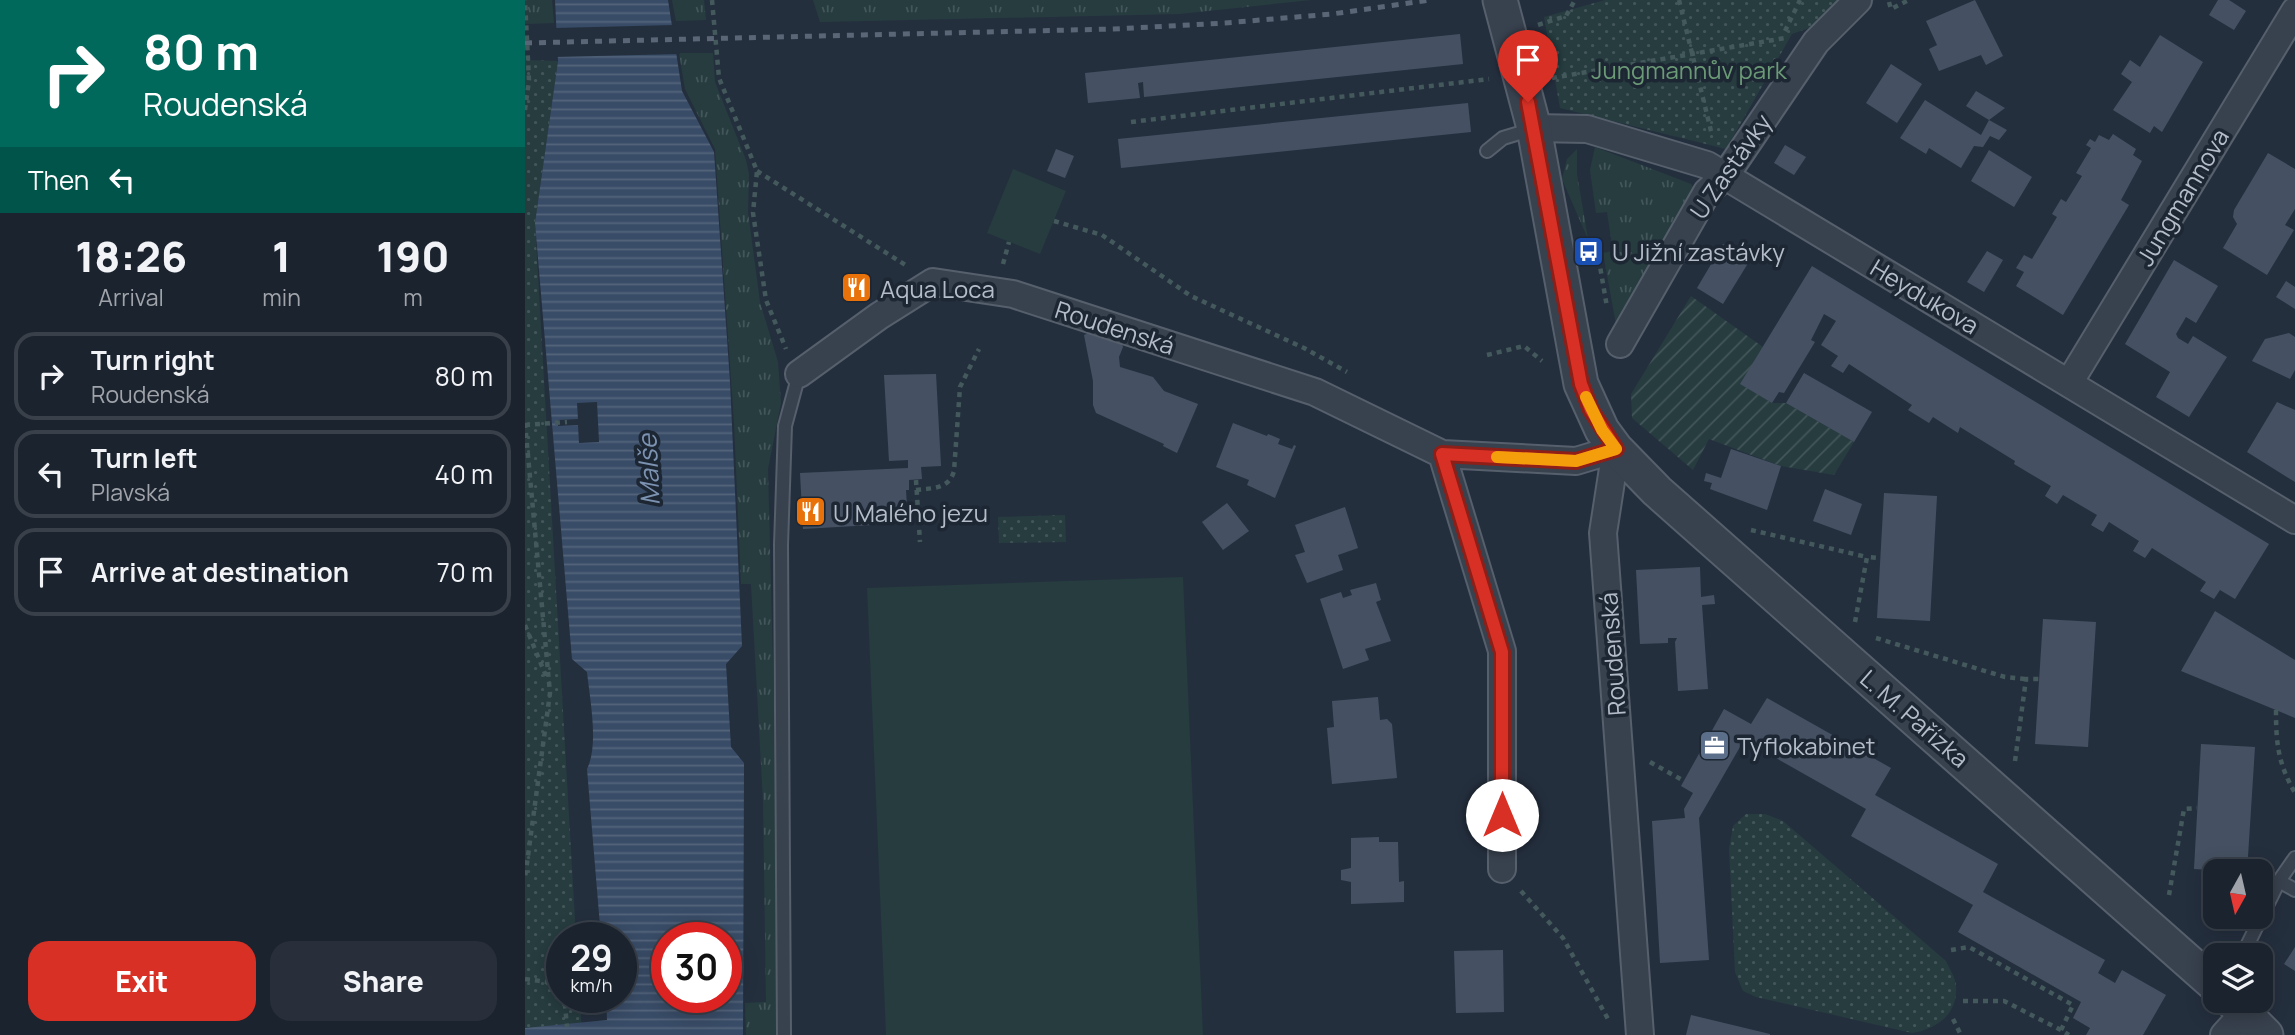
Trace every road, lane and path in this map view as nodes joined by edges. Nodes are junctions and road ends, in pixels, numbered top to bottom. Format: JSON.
{"nodes":[{"id":1,"x":526,"y":0,"type":"edge"},
{"id":2,"x":718,"y":0,"type":"edge"},
{"id":3,"x":1500,"y":0,"type":"edge"},
{"id":4,"x":1575,"y":0,"type":"edge"},
{"id":5,"x":1679,"y":0,"type":"edge"},
{"id":6,"x":1800,"y":0,"type":"edge"},
{"id":7,"x":1858,"y":0,"type":"edge"},
{"id":8,"x":1888,"y":0,"type":"edge"},
{"id":9,"x":1909,"y":0,"type":"edge"},
{"id":10,"x":712,"y":2,"type":"edge"},
{"id":11,"x":2295,"y":11,"type":"edge"},
{"id":12,"x":1534,"y":26,"type":"dead end"},
{"id":13,"x":1781,"y":38,"type":"junction"},
{"id":14,"x":1816,"y":42,"type":"junction"},
{"id":15,"x":1692,"y":53,"type":"junction"},
{"id":16,"x":1548,"y":79,"type":"dead end"},
{"id":17,"x":1471,"y":81,"type":"dead end"},
{"id":18,"x":525,"y":110,"type":"edge"},
{"id":19,"x":1131,"y":122,"type":"dead end"},
{"id":20,"x":1534,"y":128,"type":"junction"},
{"id":21,"x":1713,"y":138,"type":"dead end"},
{"id":22,"x":1487,"y":151,"type":"dead end"},
{"id":23,"x":757,"y":171,"type":"junction"},
{"id":24,"x":1725,"y":176,"type":"junction"},
{"id":25,"x":1054,"y":221,"type":"dead end"},
{"id":26,"x":1597,"y":249,"type":"dead end"},
{"id":27,"x":933,"y":282,"type":"junction"},
{"id":28,"x":1608,"y":313,"type":"dead end"},
{"id":29,"x":1620,"y":344,"type":"dead end"},
{"id":30,"x":979,"y":349,"type":"dead end"},
{"id":31,"x":1487,"y":355,"type":"dead end"},
{"id":32,"x":799,"y":374,"type":"junction"},
{"id":33,"x":1358,"y":378,"type":"dead end"},
{"id":34,"x":2069,"y":383,"type":"junction"},
{"id":35,"x":1581,"y":384,"type":"junction"},
{"id":36,"x":567,"y":422,"type":"dead end"},
{"id":37,"x":525,"y":424,"type":"edge"},
{"id":38,"x":1616,"y":449,"type":"junction"},
{"id":39,"x":1442,"y":454,"type":"junction"},
{"id":40,"x":916,"y":480,"type":"dead end"},
{"id":41,"x":916,"y":490,"type":"junction"},
{"id":42,"x":2295,"y":520,"type":"edge"},
{"id":43,"x":1749,"y":530,"type":"dead end"},
{"id":44,"x":921,"y":542,"type":"dead end"},
{"id":45,"x":1867,"y":556,"type":"junction"},
{"id":46,"x":1880,"y":558,"type":"dead end"},
{"id":47,"x":1855,"y":623,"type":"dead end"},
{"id":48,"x":525,"y":625,"type":"edge"},
{"id":49,"x":1870,"y":637,"type":"dead end"},
{"id":50,"x":2027,"y":679,"type":"junction"},
{"id":51,"x":2039,"y":679,"type":"dead end"},
{"id":52,"x":549,"y":683,"type":"junction"},
{"id":53,"x":2276,"y":710,"type":"dead end"},
{"id":54,"x":2015,"y":761,"type":"dead end"},
{"id":55,"x":2295,"y":793,"type":"edge"},
{"id":56,"x":2197,"y":808,"type":"dead end"},
{"id":57,"x":2295,"y":858,"type":"edge"},
{"id":58,"x":1502,"y":869,"type":"joint"},
{"id":59,"x":525,"y":877,"type":"edge"},
{"id":60,"x":2279,"y":881,"type":"junction"},
{"id":61,"x":2295,"y":890,"type":"edge"},
{"id":62,"x":2169,"y":895,"type":"dead end"},
{"id":63,"x":2248,"y":943,"type":"edge"},
{"id":64,"x":1951,"y":950,"type":"dead end"},
{"id":65,"x":2203,"y":974,"type":"edge"},
{"id":66,"x":525,"y":979,"type":"edge"},
{"id":67,"x":1962,"y":1001,"type":"dead end"},
{"id":68,"x":1953,"y":1019,"type":"dead end"},
{"id":69,"x":567,"y":1027,"type":"dead end"},
{"id":70,"x":2061,"y":1030,"type":"junction"},
{"id":71,"x":1640,"y":1034,"type":"edge"},
{"id":72,"x":784,"y":1035,"type":"edge"},
{"id":73,"x":1961,"y":1035,"type":"edge"},
{"id":74,"x":2069,"y":1035,"type":"edge"}],
"edges":[{"from":1,"to":18,"type":"path"},
{"from":2,"to":10,"type":"path"},
{"from":3,"to":20,"type":"street","name":"L. M. Pařízka"},
{"from":4,"to":12,"type":"path"},
{"from":5,"to":15,"type":"path"},
{"from":6,"to":13,"type":"path"},
{"from":7,"to":14,"type":"street","name":"U Zastávky"},
{"from":8,"to":9,"type":"path"},
{"from":10,"to":23,"type":"path"},
{"from":11,"to":34,"type":"street","name":"Jungmannova"},
{"from":13,"to":14,"type":"path"},
{"from":13,"to":15,"type":"path"},
{"from":14,"to":24,"type":"street","name":"U Zastávky"},
{"from":15,"to":16,"type":"path"},
{"from":15,"to":21,"type":"path"},
{"from":17,"to":19,"type":"path"},
{"from":20,"to":22,"type":"lane"},
{"from":20,"to":24,"type":"street","name":"Heydukova"},
{"from":20,"to":35,"type":"street","name":"L. M. Pařízka"},
{"from":23,"to":27,"type":"path"},
{"from":23,"to":32,"type":"path"},
{"from":24,"to":29,"type":"street","name":"U Zastávky"},
{"from":24,"to":34,"type":"street","name":"Heydukova"},
{"from":25,"to":33,"type":"path"},
{"from":26,"to":28,"type":"path"},
{"from":27,"to":32,"type":"street"},
{"from":27,"to":39,"type":"street","name":"Roudenská"},
{"from":30,"to":41,"type":"path"},
{"from":31,"to":35,"type":"path"},
{"from":32,"to":72,"type":"lane"},
{"from":34,"to":42,"type":"street","name":"Heydukova"},
{"from":35,"to":38,"type":"street","name":"L. M. Pařízka"},
{"from":36,"to":37,"type":"path"},
{"from":37,"to":52,"type":"path"},
{"from":38,"to":39,"type":"street","name":"Roudenská"},
{"from":38,"to":65,"type":"street","name":"L. M. Pařízka"},
{"from":38,"to":71,"type":"street","name":"Roudenská"},
{"from":39,"to":58,"type":"street"},
{"from":40,"to":41,"type":"path"},
{"from":41,"to":44,"type":"path"},
{"from":43,"to":45,"type":"path"},
{"from":45,"to":46,"type":"path"},
{"from":45,"to":47,"type":"path"},
{"from":48,"to":52,"type":"path"},
{"from":49,"to":50,"type":"path"},
{"from":50,"to":51,"type":"path"},
{"from":50,"to":54,"type":"path"},
{"from":52,"to":59,"type":"path"},
{"from":53,"to":55,"type":"path"},
{"from":56,"to":62,"type":"path"},
{"from":57,"to":60,"type":"lane"},
{"from":58,"to":71,"type":"path"},
{"from":60,"to":61,"type":"lane"},
{"from":60,"to":63,"type":"lane"},
{"from":64,"to":70,"type":"path"},
{"from":66,"to":69,"type":"path"},
{"from":67,"to":70,"type":"path"},
{"from":68,"to":73,"type":"path"},
{"from":70,"to":74,"type":"path"}]}
